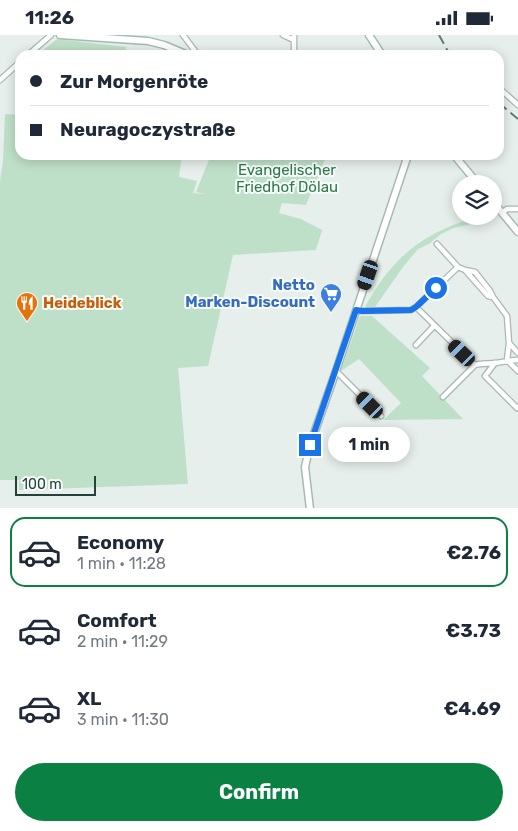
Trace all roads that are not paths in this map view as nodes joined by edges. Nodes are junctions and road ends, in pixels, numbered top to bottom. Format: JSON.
{"nodes":[{"id":1,"x":51,"y":35,"type":"edge"},
{"id":2,"x":60,"y":35,"type":"edge"},
{"id":3,"x":183,"y":35,"type":"edge"},
{"id":4,"x":283,"y":35,"type":"edge"},
{"id":5,"x":369,"y":35,"type":"edge"},
{"id":6,"x":294,"y":38,"type":"edge"},
{"id":7,"x":34,"y":50,"type":"edge"},
{"id":8,"x":175,"y":50,"type":"edge"},
{"id":9,"x":194,"y":50,"type":"edge"},
{"id":10,"x":379,"y":50,"type":"edge"},
{"id":11,"x":15,"y":66,"type":"edge"},
{"id":12,"x":0,"y":80,"type":"edge"},
{"id":13,"x":504,"y":92,"type":"edge"},
{"id":14,"x":518,"y":105,"type":"edge"},
{"id":15,"x":406,"y":160,"type":"edge"},
{"id":16,"x":458,"y":160,"type":"edge"},
{"id":17,"x":471,"y":175,"type":"edge"},
{"id":18,"x":518,"y":209,"type":"edge"},
{"id":19,"x":502,"y":213,"type":"joint"},
{"id":20,"x":518,"y":232,"type":"edge"},
{"id":21,"x":437,"y":244,"type":"dead end"},
{"id":22,"x":458,"y":267,"type":"junction"},
{"id":23,"x":416,"y":307,"type":"junction"},
{"id":24,"x":356,"y":310,"type":"junction"},
{"id":25,"x":434,"y":326,"type":"junction"},
{"id":26,"x":509,"y":343,"type":"junction"},
{"id":27,"x":416,"y":345,"type":"dead end"},
{"id":28,"x":518,"y":353,"type":"edge"},
{"id":29,"x":507,"y":360,"type":"junction"},
{"id":30,"x":518,"y":360,"type":"edge"},
{"id":31,"x":495,"y":363,"type":"junction"},
{"id":32,"x":475,"y":365,"type":"junction"},
{"id":33,"x":336,"y":371,"type":"junction"},
{"id":34,"x":518,"y":371,"type":"edge"},
{"id":35,"x":444,"y":397,"type":"dead end"},
{"id":36,"x":518,"y":407,"type":"edge"},
{"id":37,"x":381,"y":416,"type":"dead end"},
{"id":38,"x":310,"y":508,"type":"edge"}],
"edges":[{"from":1,"to":7,"type":"street"},
{"from":2,"to":8,"type":"main road"},
{"from":3,"to":9,"type":"street"},
{"from":4,"to":6,"type":"street"},
{"from":5,"to":10,"type":"main road"},
{"from":11,"to":12,"type":"street"},
{"from":13,"to":14,"type":"street"},
{"from":15,"to":24,"type":"main road"},
{"from":16,"to":17,"type":"main road"},
{"from":18,"to":19,"type":"street"},
{"from":19,"to":20,"type":"main road"},
{"from":21,"to":22,"type":"street"},
{"from":22,"to":23,"type":"street"},
{"from":22,"to":26,"type":"street"},
{"from":23,"to":24,"type":"street"},
{"from":23,"to":25,"type":"street"},
{"from":24,"to":33,"type":"main road"},
{"from":25,"to":27,"type":"street"},
{"from":25,"to":32,"type":"street"},
{"from":26,"to":28,"type":"street"},
{"from":26,"to":29,"type":"street"},
{"from":29,"to":30,"type":"street"},
{"from":29,"to":31,"type":"street"},
{"from":29,"to":34,"type":"street"},
{"from":31,"to":32,"type":"street"},
{"from":31,"to":36,"type":"street"},
{"from":32,"to":35,"type":"street"},
{"from":33,"to":37,"type":"street"},
{"from":33,"to":38,"type":"main road"}]}
